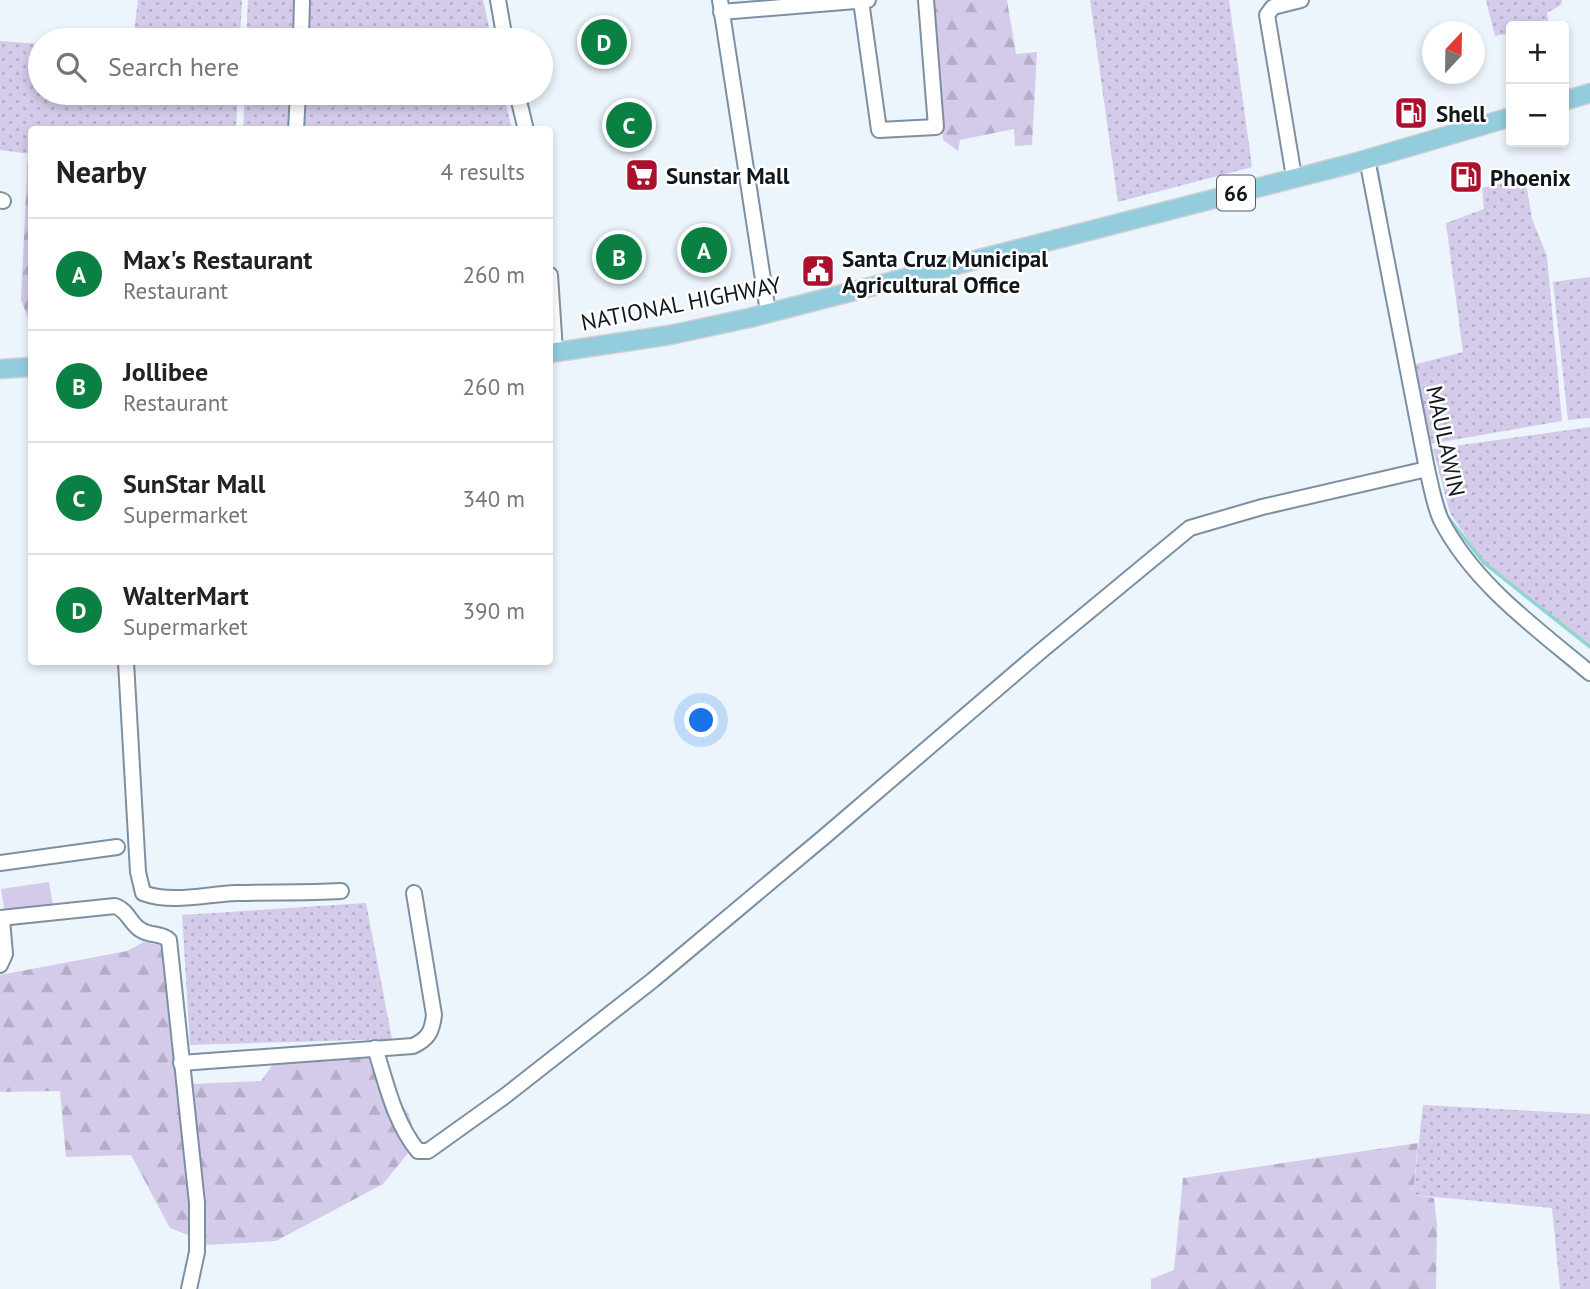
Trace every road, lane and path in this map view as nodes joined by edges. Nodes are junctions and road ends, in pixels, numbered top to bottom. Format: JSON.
{"nodes":[{"id":1,"x":302,"y":0,"type":"edge"},
{"id":2,"x":498,"y":0,"type":"edge"},
{"id":3,"x":868,"y":0,"type":"edge"},
{"id":4,"x":926,"y":0,"type":"edge"},
{"id":5,"x":1301,"y":0,"type":"edge"},
{"id":6,"x":861,"y":1,"type":"edge"},
{"id":7,"x":721,"y":6,"type":"edge"},
{"id":8,"x":301,"y":28,"type":"edge"},
{"id":9,"x":503,"y":28,"type":"edge"},
{"id":10,"x":1590,"y":93,"type":"edge"},
{"id":11,"x":1569,"y":99,"type":"edge"},
{"id":12,"x":298,"y":105,"type":"edge"},
{"id":13,"x":520,"y":105,"type":"edge"},
{"id":14,"x":1506,"y":118,"type":"edge"},
{"id":15,"x":296,"y":126,"type":"edge"},
{"id":16,"x":525,"y":126,"type":"edge"},
{"id":17,"x":1367,"y":159,"type":"junction"},
{"id":18,"x":1294,"y":177,"type":"junction"},
{"id":19,"x":768,"y":312,"type":"junction"},
{"id":20,"x":553,"y":352,"type":"edge"},
{"id":21,"x":28,"y":367,"type":"edge"},
{"id":22,"x":0,"y":369,"type":"edge"},
{"id":23,"x":1427,"y":469,"type":"junction"},
{"id":24,"x":126,"y":665,"type":"edge"},
{"id":25,"x":1590,"y":673,"type":"edge"},
{"id":26,"x":117,"y":847,"type":"dead end"},
{"id":27,"x":0,"y":863,"type":"edge"},
{"id":28,"x":341,"y":891,"type":"dead end"},
{"id":29,"x":414,"y":893,"type":"dead end"},
{"id":30,"x":1,"y":918,"type":"edge"},
{"id":31,"x":0,"y":965,"type":"edge"},
{"id":32,"x":374,"y":1048,"type":"junction"},
{"id":33,"x":181,"y":1063,"type":"junction"},
{"id":34,"x":189,"y":1289,"type":"edge"}],
"edges":[{"from":1,"to":8,"type":"street"},
{"from":2,"to":9,"type":"street"},
{"from":3,"to":6,"type":"street"},
{"from":4,"to":6,"type":"street"},
{"from":5,"to":18,"type":"street"},
{"from":6,"to":7,"type":"street"},
{"from":7,"to":19,"type":"street"},
{"from":10,"to":11,"type":"main road"},
{"from":12,"to":15,"type":"street"},
{"from":13,"to":16,"type":"street"},
{"from":14,"to":17,"type":"main road","name":"NATIONAL HIGHWAY","number":"66"},
{"from":17,"to":18,"type":"main road","name":"NATIONAL HIGHWAY","number":"66"},
{"from":17,"to":23,"type":"street","name":"MAULAWIN"},
{"from":18,"to":19,"type":"main road","name":"NATIONAL HIGHWAY","number":"66"},
{"from":19,"to":20,"type":"main road","name":"NATIONAL HIGHWAY","number":"66"},
{"from":21,"to":22,"type":"main road"},
{"from":23,"to":25,"type":"street","name":"MAULAWIN"},
{"from":23,"to":32,"type":"street"},
{"from":24,"to":28,"type":"street"},
{"from":26,"to":27,"type":"street"},
{"from":29,"to":32,"type":"street"},
{"from":30,"to":31,"type":"street"},
{"from":30,"to":33,"type":"street"},
{"from":32,"to":33,"type":"street"},
{"from":33,"to":34,"type":"street"}]}
